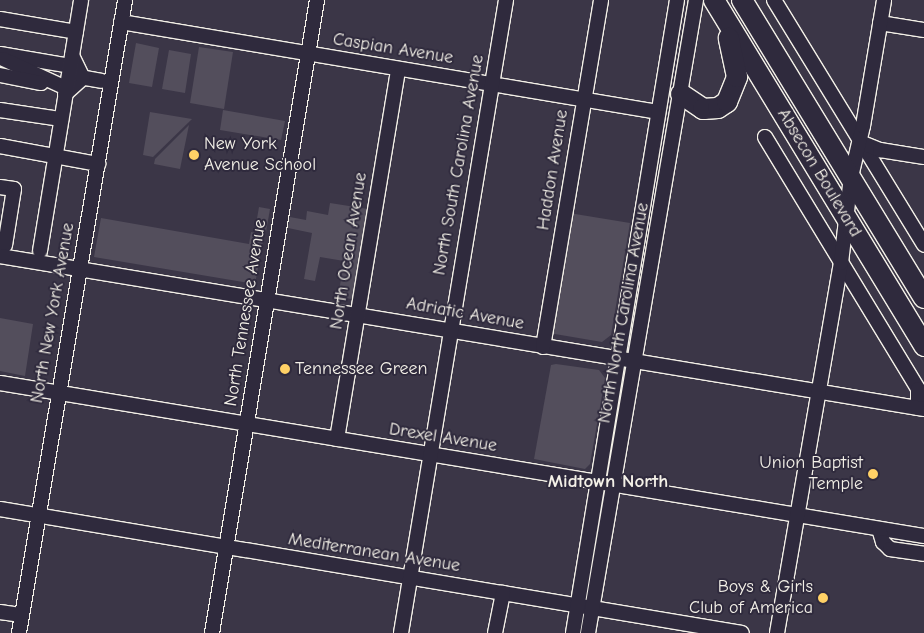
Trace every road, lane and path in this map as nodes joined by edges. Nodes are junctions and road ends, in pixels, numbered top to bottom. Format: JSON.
{"nodes":[{"id":1,"x":82,"y":0,"type":"edge"},
{"id":2,"x":125,"y":0,"type":"edge"},
{"id":3,"x":317,"y":0,"type":"edge"},
{"id":4,"x":506,"y":0,"type":"edge"},
{"id":5,"x":601,"y":0,"type":"edge"},
{"id":6,"x":677,"y":0,"type":"edge"},
{"id":7,"x":696,"y":0,"type":"edge"},
{"id":8,"x":742,"y":0,"type":"edge"},
{"id":9,"x":884,"y":0,"type":"edge"},
{"id":10,"x":716,"y":3,"type":"edge"},
{"id":11,"x":776,"y":4,"type":"edge"},
{"id":12,"x":0,"y":19,"type":"edge"},
{"id":13,"x":121,"y":22,"type":"junction"},
{"id":14,"x":880,"y":23,"type":"junction"},
{"id":15,"x":924,"y":30,"type":"edge"},
{"id":16,"x":76,"y":32,"type":"junction"},
{"id":17,"x":0,"y":54,"type":"edge"},
{"id":18,"x":308,"y":54,"type":"junction"},
{"id":19,"x":0,"y":58,"type":"edge"},
{"id":20,"x":22,"y":68,"type":"junction"},
{"id":21,"x":398,"y":69,"type":"junction"},
{"id":22,"x":0,"y":70,"type":"edge"},
{"id":23,"x":0,"y":75,"type":"edge"},
{"id":24,"x":67,"y":75,"type":"junction"},
{"id":25,"x":83,"y":78,"type":"junction"},
{"id":26,"x":102,"y":81,"type":"dead end"},
{"id":27,"x":492,"y":85,"type":"junction"},
{"id":28,"x":681,"y":94,"type":"junction"},
{"id":29,"x":584,"y":100,"type":"junction"},
{"id":30,"x":0,"y":110,"type":"edge"},
{"id":31,"x":658,"y":112,"type":"junction"},
{"id":32,"x":61,"y":120,"type":"junction"},
{"id":33,"x":765,"y":137,"type":"dead end"},
{"id":34,"x":860,"y":142,"type":"junction"},
{"id":35,"x":0,"y":146,"type":"edge"},
{"id":36,"x":55,"y":157,"type":"junction"},
{"id":37,"x":924,"y":157,"type":"edge"},
{"id":38,"x":98,"y":164,"type":"junction"},
{"id":39,"x":851,"y":177,"type":"junction"},
{"id":40,"x":0,"y":187,"type":"edge"},
{"id":41,"x":5,"y":210,"type":"edge"},
{"id":42,"x":845,"y":217,"type":"junction"},
{"id":43,"x":924,"y":245,"type":"edge"},
{"id":44,"x":3,"y":250,"type":"edge"},
{"id":45,"x":40,"y":251,"type":"dead end"},
{"id":46,"x":841,"y":263,"type":"junction"},
{"id":47,"x":80,"y":269,"type":"junction"},
{"id":48,"x":924,"y":298,"type":"edge"},
{"id":49,"x":267,"y":300,"type":"junction"},
{"id":50,"x":358,"y":315,"type":"junction"},
{"id":51,"x":451,"y":331,"type":"junction"},
{"id":52,"x":542,"y":346,"type":"junction"},
{"id":53,"x":924,"y":346,"type":"edge"},
{"id":54,"x":619,"y":360,"type":"junction"},
{"id":55,"x":634,"y":362,"type":"junction"},
{"id":56,"x":0,"y":383,"type":"edge"},
{"id":57,"x":819,"y":392,"type":"junction"},
{"id":58,"x":59,"y":393,"type":"junction"},
{"id":59,"x":921,"y":409,"type":"edge"},
{"id":60,"x":247,"y":424,"type":"junction"},
{"id":61,"x":337,"y":439,"type":"junction"},
{"id":62,"x":431,"y":455,"type":"junction"},
{"id":63,"x":607,"y":484,"type":"junction"},
{"id":64,"x":0,"y":509,"type":"edge"},
{"id":65,"x":38,"y":515,"type":"junction"},
{"id":66,"x":797,"y":515,"type":"junction"},
{"id":67,"x":879,"y":529,"type":"junction"},
{"id":68,"x":924,"y":536,"type":"edge"},
{"id":69,"x":226,"y":547,"type":"junction"},
{"id":70,"x":924,"y":554,"type":"edge"},
{"id":71,"x":410,"y":578,"type":"junction"},
{"id":72,"x":503,"y":593,"type":"junction"},
{"id":73,"x":578,"y":605,"type":"junction"},
{"id":74,"x":592,"y":608,"type":"junction"},
{"id":75,"x":0,"y":612,"type":"edge"},
{"id":76,"x":22,"y":615,"type":"junction"},
{"id":77,"x":19,"y":633,"type":"edge"},
{"id":78,"x":212,"y":633,"type":"edge"},
{"id":79,"x":401,"y":633,"type":"edge"},
{"id":80,"x":495,"y":633,"type":"edge"},
{"id":81,"x":573,"y":633,"type":"edge"},
{"id":82,"x":588,"y":633,"type":"edge"},
{"id":83,"x":742,"y":633,"type":"edge"},
{"id":84,"x":777,"y":633,"type":"edge"}],
"edges":[{"from":1,"to":16,"type":"street"},
{"from":2,"to":13,"type":"street","name":"North New York Avenue"},
{"from":3,"to":18,"type":"street","name":"North Tennessee Avenue"},
{"from":4,"to":27,"type":"street","name":"North South Carolina Avenue"},
{"from":5,"to":29,"type":"street","name":"Haddon Avenue"},
{"from":6,"to":31,"type":"street","name":"North North Carolina Avenue"},
{"from":7,"to":28,"type":"street","name":"North North Carolina Avenue"},
{"from":8,"to":39,"type":"highway","name":"Absecon Boulevard"},
{"from":9,"to":14,"type":"street"},
{"from":10,"to":28,"type":"highway"},
{"from":10,"to":42,"type":"highway","name":"Absecon Boulevard"},
{"from":11,"to":34,"type":"street"},
{"from":12,"to":16,"type":"street"},
{"from":13,"to":18,"type":"street","name":"Caspian Avenue"},
{"from":13,"to":38,"type":"street","name":"North New York Avenue"},
{"from":14,"to":15,"type":"street"},
{"from":14,"to":34,"type":"street"},
{"from":16,"to":24,"type":"street"},
{"from":17,"to":24,"type":"street"},
{"from":18,"to":21,"type":"street","name":"Caspian Avenue"},
{"from":18,"to":49,"type":"street","name":"North Tennessee Avenue"},
{"from":19,"to":20,"type":"street"},
{"from":20,"to":22,"type":"street"},
{"from":20,"to":24,"type":"street"},
{"from":20,"to":24,"type":"street"},
{"from":21,"to":27,"type":"street","name":"Caspian Avenue"},
{"from":21,"to":50,"type":"street","name":"North Ocean Avenue"},
{"from":23,"to":24,"type":"street"},
{"from":24,"to":25,"type":"street"},
{"from":24,"to":25,"type":"street"},
{"from":24,"to":32,"type":"street"},
{"from":25,"to":26,"type":"street"},
{"from":27,"to":29,"type":"street","name":"Caspian Avenue"},
{"from":27,"to":51,"type":"street","name":"North South Carolina Avenue"},
{"from":28,"to":55,"type":"street","name":"North North Carolina Avenue"},
{"from":29,"to":31,"type":"street","name":"Caspian Avenue"},
{"from":29,"to":52,"type":"street","name":"Haddon Avenue"},
{"from":30,"to":32,"type":"street"},
{"from":31,"to":54,"type":"street","name":"North North Carolina Avenue"},
{"from":32,"to":36,"type":"street"},
{"from":33,"to":46,"type":"street","name":"Absecon Boulevard"},
{"from":34,"to":37,"type":"street"},
{"from":34,"to":39,"type":"street"},
{"from":34,"to":43,"type":"street"},
{"from":35,"to":36,"type":"street"},
{"from":36,"to":38,"type":"street"},
{"from":36,"to":45,"type":"street"},
{"from":38,"to":47,"type":"street","name":"North New York Avenue"},
{"from":39,"to":42,"type":"street"},
{"from":39,"to":48,"type":"highway","name":"Absecon Boulevard"},
{"from":40,"to":41,"type":"street"},
{"from":41,"to":44,"type":"street"},
{"from":42,"to":46,"type":"street"},
{"from":42,"to":53,"type":"highway","name":"Absecon Boulevard"},
{"from":44,"to":47,"type":"street","name":"Adriatic Avenue"},
{"from":46,"to":57,"type":"street"},
{"from":46,"to":59,"type":"street","name":"Absecon Boulevard"},
{"from":47,"to":49,"type":"street","name":"Adriatic Avenue"},
{"from":47,"to":58,"type":"street","name":"North New York Avenue"},
{"from":49,"to":50,"type":"street","name":"Adriatic Avenue"},
{"from":49,"to":60,"type":"street","name":"North Tennessee Avenue"},
{"from":50,"to":51,"type":"street","name":"Adriatic Avenue"},
{"from":50,"to":61,"type":"street","name":"North Ocean Avenue"},
{"from":51,"to":52,"type":"street","name":"Adriatic Avenue"},
{"from":51,"to":62,"type":"street","name":"North South Carolina Avenue"},
{"from":52,"to":54,"type":"street","name":"Adriatic Avenue"},
{"from":54,"to":55,"type":"street","name":"Adriatic Avenue"},
{"from":54,"to":63,"type":"street","name":"North North Carolina Avenue"},
{"from":55,"to":57,"type":"street","name":"Adriatic Avenue"},
{"from":55,"to":63,"type":"street","name":"North North Carolina Avenue"},
{"from":56,"to":58,"type":"street","name":"Drexel Avenue"},
{"from":57,"to":59,"type":"street","name":"Adriatic Avenue"},
{"from":57,"to":66,"type":"street"},
{"from":58,"to":60,"type":"street","name":"Drexel Avenue"},
{"from":58,"to":65,"type":"street","name":"North New York Avenue"},
{"from":60,"to":61,"type":"street","name":"Drexel Avenue"},
{"from":60,"to":69,"type":"street","name":"North Tennessee Avenue"},
{"from":61,"to":62,"type":"street","name":"Drexel Avenue"},
{"from":62,"to":63,"type":"street","name":"Drexel Avenue"},
{"from":62,"to":71,"type":"street","name":"North South Carolina Avenue"},
{"from":63,"to":66,"type":"street","name":"Drexel Avenue"},
{"from":63,"to":73,"type":"street","name":"North North Carolina Avenue"},
{"from":63,"to":74,"type":"street","name":"North North Carolina Avenue"},
{"from":64,"to":65,"type":"street","name":"Mediterranean Avenue"},
{"from":65,"to":69,"type":"street","name":"Mediterranean Avenue"},
{"from":65,"to":76,"type":"street","name":"North New York Avenue"},
{"from":66,"to":67,"type":"street","name":"Drexel Avenue"},
{"from":66,"to":84,"type":"street"},
{"from":67,"to":68,"type":"street","name":"Drexel Avenue"},
{"from":67,"to":70,"type":"street"},
{"from":69,"to":71,"type":"street","name":"Mediterranean Avenue"},
{"from":69,"to":78,"type":"street","name":"North Tennessee Avenue"},
{"from":71,"to":72,"type":"street","name":"Mediterranean Avenue"},
{"from":71,"to":79,"type":"street","name":"North South Carolina Avenue"},
{"from":72,"to":73,"type":"street","name":"Mediterranean Avenue"},
{"from":72,"to":80,"type":"street"},
{"from":73,"to":74,"type":"street","name":"Mediterranean Avenue"},
{"from":73,"to":81,"type":"street","name":"North North Carolina Avenue"},
{"from":74,"to":82,"type":"street","name":"North North Carolina Avenue"},
{"from":74,"to":83,"type":"street","name":"Mediterranean Avenue"},
{"from":75,"to":76,"type":"street"},
{"from":76,"to":77,"type":"street","name":"North New York Avenue"}]}
